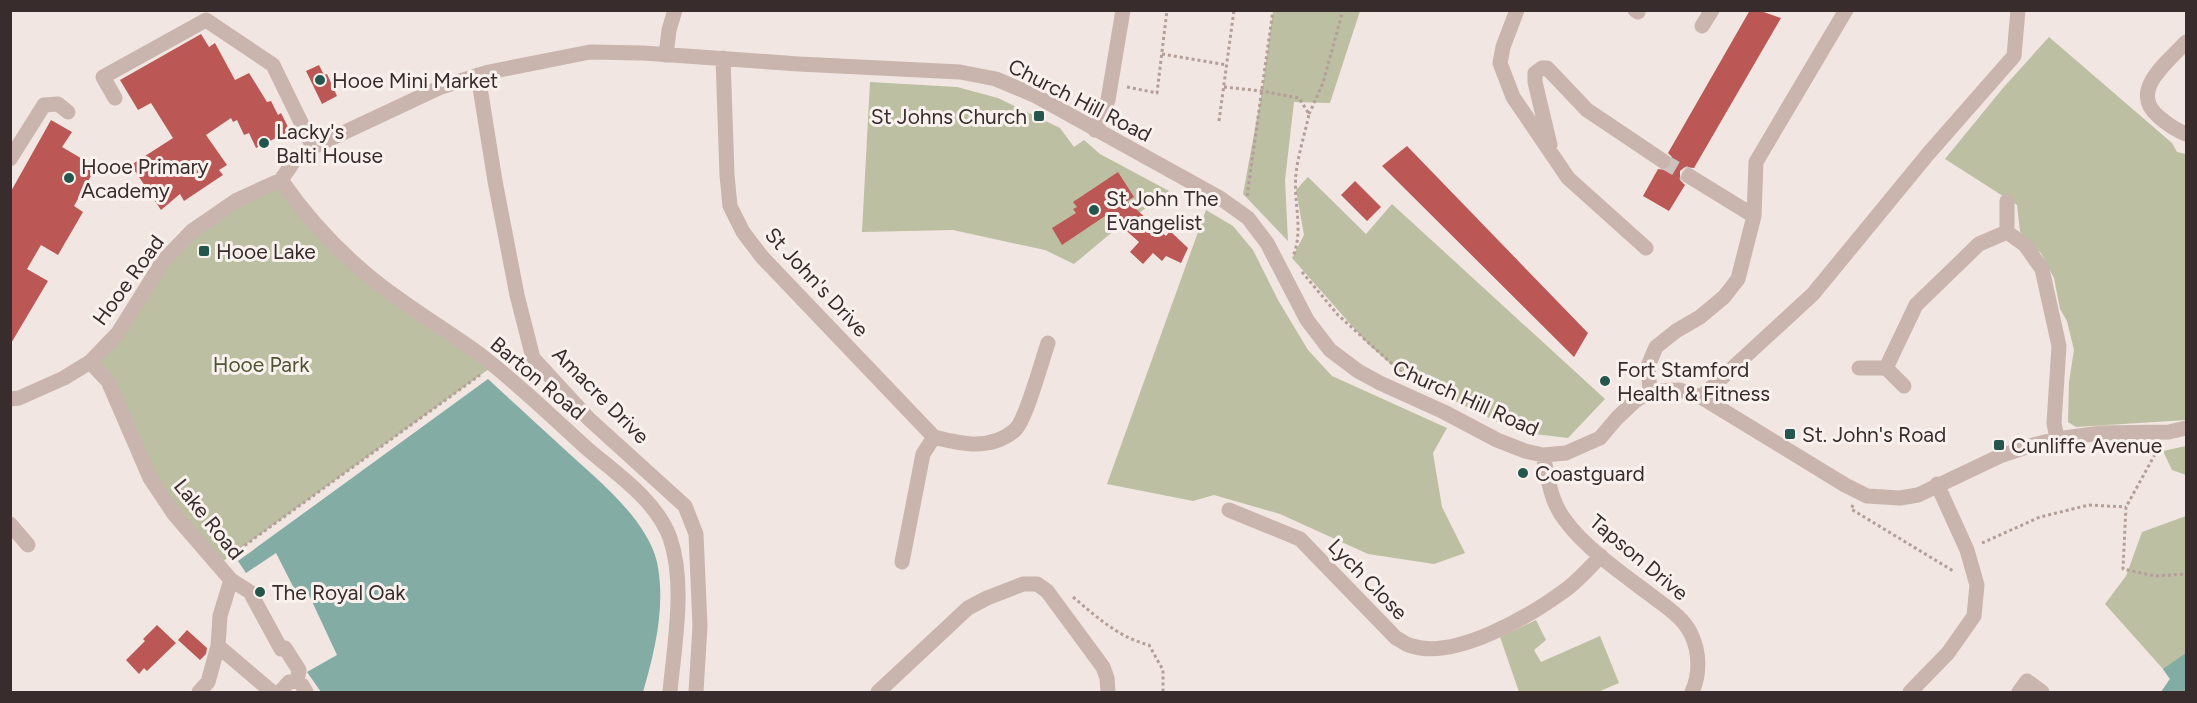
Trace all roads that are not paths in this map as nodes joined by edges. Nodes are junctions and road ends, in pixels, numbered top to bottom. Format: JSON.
{"nodes":[{"id":1,"x":675,"y":10,"type":"edge"},
{"id":2,"x":1123,"y":10,"type":"edge"},
{"id":3,"x":1517,"y":10,"type":"edge"},
{"id":4,"x":1712,"y":10,"type":"edge"},
{"id":5,"x":1846,"y":10,"type":"edge"},
{"id":6,"x":2018,"y":10,"type":"edge"},
{"id":7,"x":1702,"y":26,"type":"dead end"},
{"id":8,"x":2187,"y":42,"type":"edge"},
{"id":9,"x":666,"y":55,"type":"junction"},
{"id":10,"x":723,"y":58,"type":"junction"},
{"id":11,"x":478,"y":75,"type":"junction"},
{"id":12,"x":115,"y":98,"type":"dead end"},
{"id":13,"x":68,"y":112,"type":"dead end"},
{"id":14,"x":1095,"y":130,"type":"junction"},
{"id":15,"x":2187,"y":134,"type":"edge"},
{"id":16,"x":333,"y":137,"type":"joint"},
{"id":17,"x":313,"y":147,"type":"junction"},
{"id":18,"x":1553,"y":155,"type":"junction"},
{"id":19,"x":10,"y":159,"type":"edge"},
{"id":20,"x":1663,"y":161,"type":"tunnel mouth"},
{"id":21,"x":1689,"y":176,"type":"tunnel mouth"},
{"id":22,"x":281,"y":180,"type":"junction"},
{"id":23,"x":2007,"y":201,"type":"dead end"},
{"id":24,"x":1754,"y":216,"type":"junction"},
{"id":25,"x":2007,"y":232,"type":"junction"},
{"id":26,"x":1646,"y":248,"type":"dead end"},
{"id":27,"x":1048,"y":343,"type":"dead end"},
{"id":28,"x":90,"y":362,"type":"junction"},
{"id":29,"x":1859,"y":368,"type":"dead end"},
{"id":30,"x":1887,"y":368,"type":"junction"},
{"id":31,"x":1904,"y":386,"type":"dead end"},
{"id":32,"x":1650,"y":391,"type":"junction"},
{"id":33,"x":1701,"y":397,"type":"junction"},
{"id":34,"x":10,"y":399,"type":"edge"},
{"id":35,"x":2187,"y":428,"type":"edge"},
{"id":36,"x":934,"y":437,"type":"junction"},
{"id":37,"x":2057,"y":440,"type":"junction"},
{"id":38,"x":1543,"y":455,"type":"junction"},
{"id":39,"x":1938,"y":484,"type":"junction"},
{"id":40,"x":1229,"y":510,"type":"dead end"},
{"id":41,"x":10,"y":524,"type":"edge"},
{"id":42,"x":28,"y":545,"type":"dead end"},
{"id":43,"x":1601,"y":556,"type":"junction"},
{"id":44,"x":902,"y":562,"type":"dead end"},
{"id":45,"x":231,"y":580,"type":"junction"},
{"id":46,"x":218,"y":646,"type":"junction"},
{"id":47,"x":301,"y":687,"type":"edge"},
{"id":48,"x":199,"y":693,"type":"edge"},
{"id":49,"x":272,"y":693,"type":"edge"},
{"id":50,"x":280,"y":693,"type":"edge"},
{"id":51,"x":670,"y":693,"type":"edge"},
{"id":52,"x":696,"y":693,"type":"edge"},
{"id":53,"x":878,"y":693,"type":"edge"},
{"id":54,"x":1108,"y":693,"type":"edge"},
{"id":55,"x":1692,"y":693,"type":"edge"},
{"id":56,"x":1910,"y":693,"type":"edge"},
{"id":57,"x":2019,"y":693,"type":"edge"},
{"id":58,"x":2042,"y":693,"type":"edge"}],
"edges":[{"from":1,"to":9,"type":"street"},
{"from":2,"to":14,"type":"street"},
{"from":3,"to":18,"type":"street"},
{"from":4,"to":7,"type":"street"},
{"from":5,"to":24,"type":"street"},
{"from":6,"to":33,"type":"street"},
{"from":8,"to":15,"type":"street"},
{"from":9,"to":10,"type":"street","name":"Church Hill Road"},
{"from":9,"to":11,"type":"street","name":"Church Hill Road"},
{"from":10,"to":14,"type":"street","name":"Church Hill Road"},
{"from":10,"to":36,"type":"street","name":"St John's Drive"},
{"from":11,"to":16,"type":"street","name":"Church Hill Road"},
{"from":11,"to":52,"type":"street","name":"Amacre Drive"},
{"from":12,"to":17,"type":"street"},
{"from":13,"to":19,"type":"street"},
{"from":14,"to":38,"type":"street","name":"Church Hill Road"},
{"from":16,"to":17,"type":"street","name":"Hooe Road"},
{"from":17,"to":22,"type":"street","name":"Hooe Road"},
{"from":18,"to":20,"type":"street"},
{"from":18,"to":26,"type":"street"},
{"from":21,"to":24,"type":"street"},
{"from":22,"to":28,"type":"street","name":"Hooe Road"},
{"from":22,"to":51,"type":"street","name":"Barton Road"},
{"from":23,"to":25,"type":"street"},
{"from":24,"to":32,"type":"street"},
{"from":25,"to":30,"type":"street"},
{"from":25,"to":37,"type":"street"},
{"from":27,"to":36,"type":"street"},
{"from":28,"to":34,"type":"street","name":"Hooe Road"},
{"from":28,"to":45,"type":"street","name":"Lake Road"},
{"from":29,"to":30,"type":"street"},
{"from":30,"to":31,"type":"street"},
{"from":32,"to":33,"type":"street"},
{"from":32,"to":38,"type":"street","name":"Church Hill Road"},
{"from":33,"to":39,"type":"street"},
{"from":35,"to":37,"type":"street"},
{"from":36,"to":44,"type":"street"},
{"from":37,"to":39,"type":"street"},
{"from":38,"to":43,"type":"street","name":"Tapson Drive"},
{"from":39,"to":56,"type":"street"},
{"from":40,"to":43,"type":"street","name":"Lych Close"},
{"from":41,"to":42,"type":"street"},
{"from":43,"to":55,"type":"street","name":"Tapson Drive"},
{"from":45,"to":46,"type":"street","name":"Lake Road"},
{"from":45,"to":47,"type":"street"},
{"from":46,"to":48,"type":"street","name":"Lake Road"},
{"from":46,"to":49,"type":"street"},
{"from":47,"to":50,"type":"street"},
{"from":53,"to":54,"type":"street"},
{"from":57,"to":58,"type":"street"}]}
